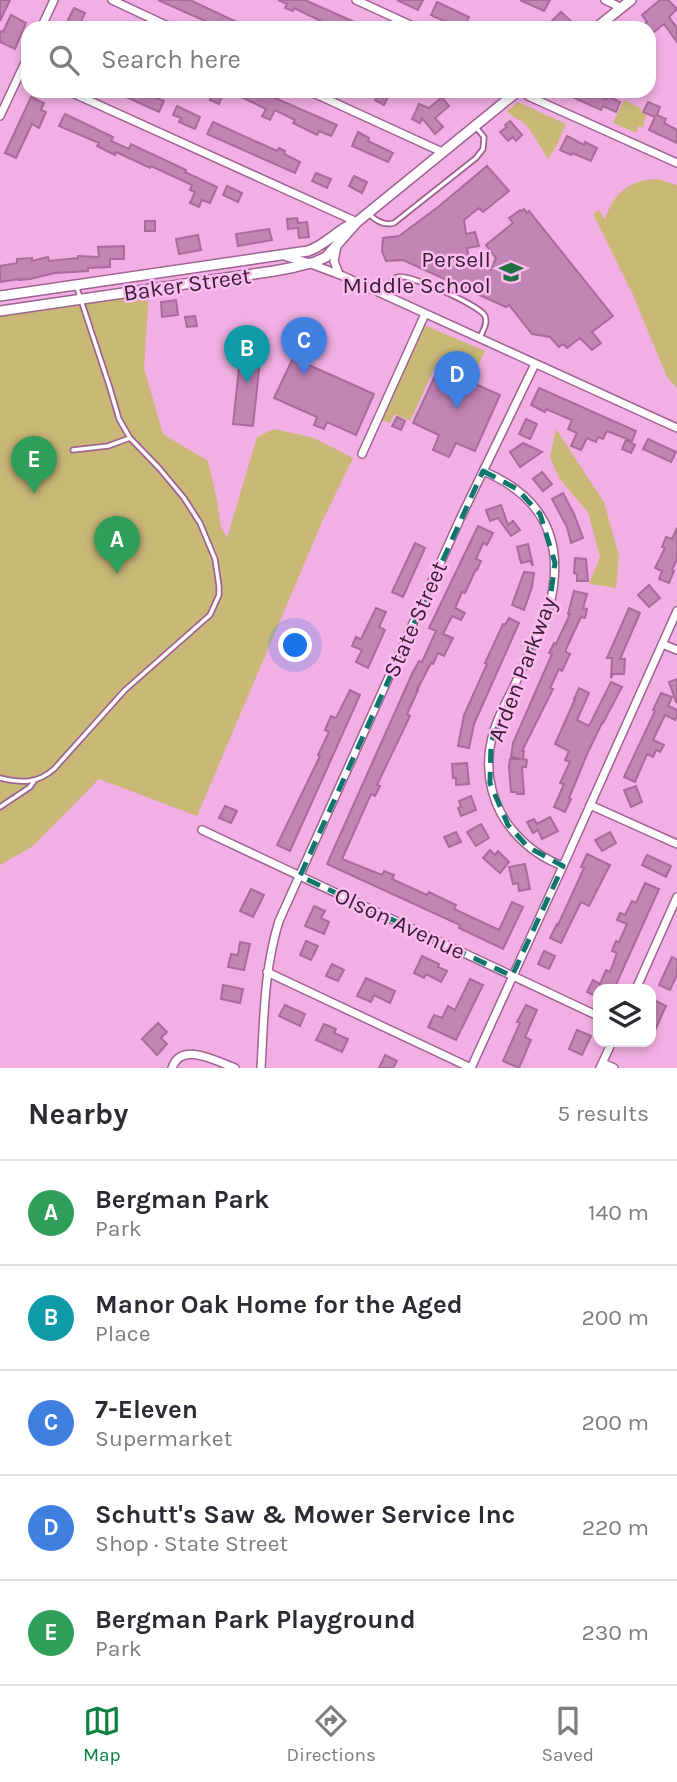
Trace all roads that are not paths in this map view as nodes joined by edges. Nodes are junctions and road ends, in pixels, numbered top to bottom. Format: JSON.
{"nodes":[{"id":1,"x":54,"y":0,"type":"edge"},
{"id":2,"x":112,"y":0,"type":"edge"},
{"id":3,"x":356,"y":0,"type":"edge"},
{"id":4,"x":605,"y":0,"type":"edge"},
{"id":5,"x":631,"y":0,"type":"edge"},
{"id":6,"x":622,"y":8,"type":"junction"},
{"id":7,"x":44,"y":21,"type":"edge"},
{"id":8,"x":157,"y":21,"type":"edge"},
{"id":9,"x":402,"y":21,"type":"edge"},
{"id":10,"x":605,"y":21,"type":"edge"},
{"id":11,"x":21,"y":78,"type":"edge"},
{"id":12,"x":83,"y":98,"type":"edge"},
{"id":13,"x":324,"y":98,"type":"edge"},
{"id":14,"x":510,"y":98,"type":"edge"},
{"id":15,"x":533,"y":98,"type":"edge"},
{"id":16,"x":0,"y":116,"type":"edge"},
{"id":17,"x":475,"y":126,"type":"junction"},
{"id":18,"x":442,"y":152,"type":"junction"},
{"id":19,"x":677,"y":163,"type":"edge"},
{"id":20,"x":368,"y":213,"type":"junction"},
{"id":21,"x":357,"y":222,"type":"junction"},
{"id":22,"x":338,"y":243,"type":"junction"},
{"id":23,"x":275,"y":256,"type":"junction"},
{"id":24,"x":310,"y":263,"type":"junction"},
{"id":25,"x":339,"y":275,"type":"junction"},
{"id":26,"x":76,"y":284,"type":"junction"},
{"id":27,"x":0,"y":296,"type":"edge"},
{"id":28,"x":384,"y":296,"type":"junction"},
{"id":29,"x":80,"y":299,"type":"junction"},
{"id":30,"x":0,"y":311,"type":"edge"},
{"id":31,"x":425,"y":314,"type":"junction"},
{"id":32,"x":480,"y":339,"type":"junction"},
{"id":33,"x":535,"y":364,"type":"junction"},
{"id":34,"x":677,"y":428,"type":"edge"},
{"id":35,"x":130,"y":438,"type":"junction"},
{"id":36,"x":73,"y":450,"type":"dead end"},
{"id":37,"x":362,"y":454,"type":"dead end"},
{"id":38,"x":483,"y":471,"type":"junction"},
{"id":39,"x":677,"y":611,"type":"edge"},
{"id":40,"x":662,"y":643,"type":"junction"},
{"id":41,"x":677,"y":650,"type":"edge"},
{"id":42,"x":0,"y":778,"type":"edge"},
{"id":43,"x":34,"y":780,"type":"junction"},
{"id":44,"x":590,"y":805,"type":"junction"},
{"id":45,"x":0,"y":807,"type":"edge"},
{"id":46,"x":202,"y":830,"type":"dead end"},
{"id":47,"x":677,"y":844,"type":"edge"},
{"id":48,"x":563,"y":866,"type":"junction"},
{"id":49,"x":300,"y":877,"type":"junction"},
{"id":50,"x":677,"y":897,"type":"edge"},
{"id":51,"x":267,"y":972,"type":"junction"},
{"id":52,"x":512,"y":975,"type":"junction"},
{"id":53,"x":638,"y":984,"type":"edge"},
{"id":54,"x":593,"y":1014,"type":"edge"},
{"id":55,"x":610,"y":1047,"type":"edge"},
{"id":56,"x":602,"y":1066,"type":"edge"},
{"id":57,"x":172,"y":1068,"type":"edge"},
{"id":58,"x":235,"y":1068,"type":"edge"},
{"id":59,"x":261,"y":1068,"type":"edge"},
{"id":60,"x":471,"y":1068,"type":"edge"},
{"id":61,"x":614,"y":1068,"type":"edge"}],
"edges":[{"from":1,"to":7,"type":"street"},
{"from":2,"to":8,"type":"street"},
{"from":3,"to":9,"type":"street"},
{"from":4,"to":6,"type":"street"},
{"from":5,"to":6,"type":"street"},
{"from":6,"to":10,"type":"street"},
{"from":11,"to":16,"type":"street"},
{"from":12,"to":21,"type":"street"},
{"from":13,"to":18,"type":"street"},
{"from":14,"to":17,"type":"street","name":"Baker Street"},
{"from":15,"to":19,"type":"street"},
{"from":17,"to":18,"type":"street","name":"Baker Street"},
{"from":17,"to":20,"type":"lane"},
{"from":18,"to":20,"type":"street","name":"Baker Street"},
{"from":20,"to":21,"type":"street","name":"Baker Street"},
{"from":21,"to":22,"type":"street","name":"Baker Street"},
{"from":21,"to":23,"type":"street","name":"Baker Street"},
{"from":22,"to":24,"type":"street","name":"Baker Street"},
{"from":22,"to":25,"type":"street"},
{"from":23,"to":24,"type":"street"},
{"from":23,"to":26,"type":"street","name":"Baker Street"},
{"from":24,"to":25,"type":"street"},
{"from":24,"to":29,"type":"street","name":"Baker Street"},
{"from":25,"to":28,"type":"street"},
{"from":26,"to":27,"type":"street","name":"Baker Street"},
{"from":26,"to":29,"type":"lane"},
{"from":28,"to":31,"type":"street"},
{"from":28,"to":32,"type":"lane"},
{"from":29,"to":30,"type":"street","name":"Baker Street"},
{"from":29,"to":35,"type":"lane"},
{"from":31,"to":32,"type":"street"},
{"from":31,"to":37,"type":"street"},
{"from":32,"to":33,"type":"street"},
{"from":33,"to":34,"type":"street"},
{"from":33,"to":38,"type":"street","name":"State Street"},
{"from":35,"to":36,"type":"lane"},
{"from":35,"to":43,"type":"lane"},
{"from":38,"to":48,"type":"street","name":"Arden Parkway"},
{"from":38,"to":49,"type":"street","name":"State Street"},
{"from":39,"to":40,"type":"street"},
{"from":40,"to":41,"type":"street"},
{"from":40,"to":44,"type":"street"},
{"from":42,"to":43,"type":"lane"},
{"from":43,"to":45,"type":"lane"},
{"from":44,"to":47,"type":"street"},
{"from":44,"to":48,"type":"street"},
{"from":46,"to":49,"type":"street","name":"Olson Avenue"},
{"from":48,"to":52,"type":"street"},
{"from":49,"to":51,"type":"street","name":"State Street"},
{"from":49,"to":52,"type":"street","name":"Olson Avenue"},
{"from":50,"to":53,"type":"street"},
{"from":51,"to":59,"type":"street","name":"State Street"},
{"from":51,"to":60,"type":"street"},
{"from":52,"to":54,"type":"street","name":"Olson Avenue"},
{"from":52,"to":60,"type":"street"},
{"from":55,"to":56,"type":"street"},
{"from":56,"to":61,"type":"street"},
{"from":57,"to":58,"type":"street"}]}
